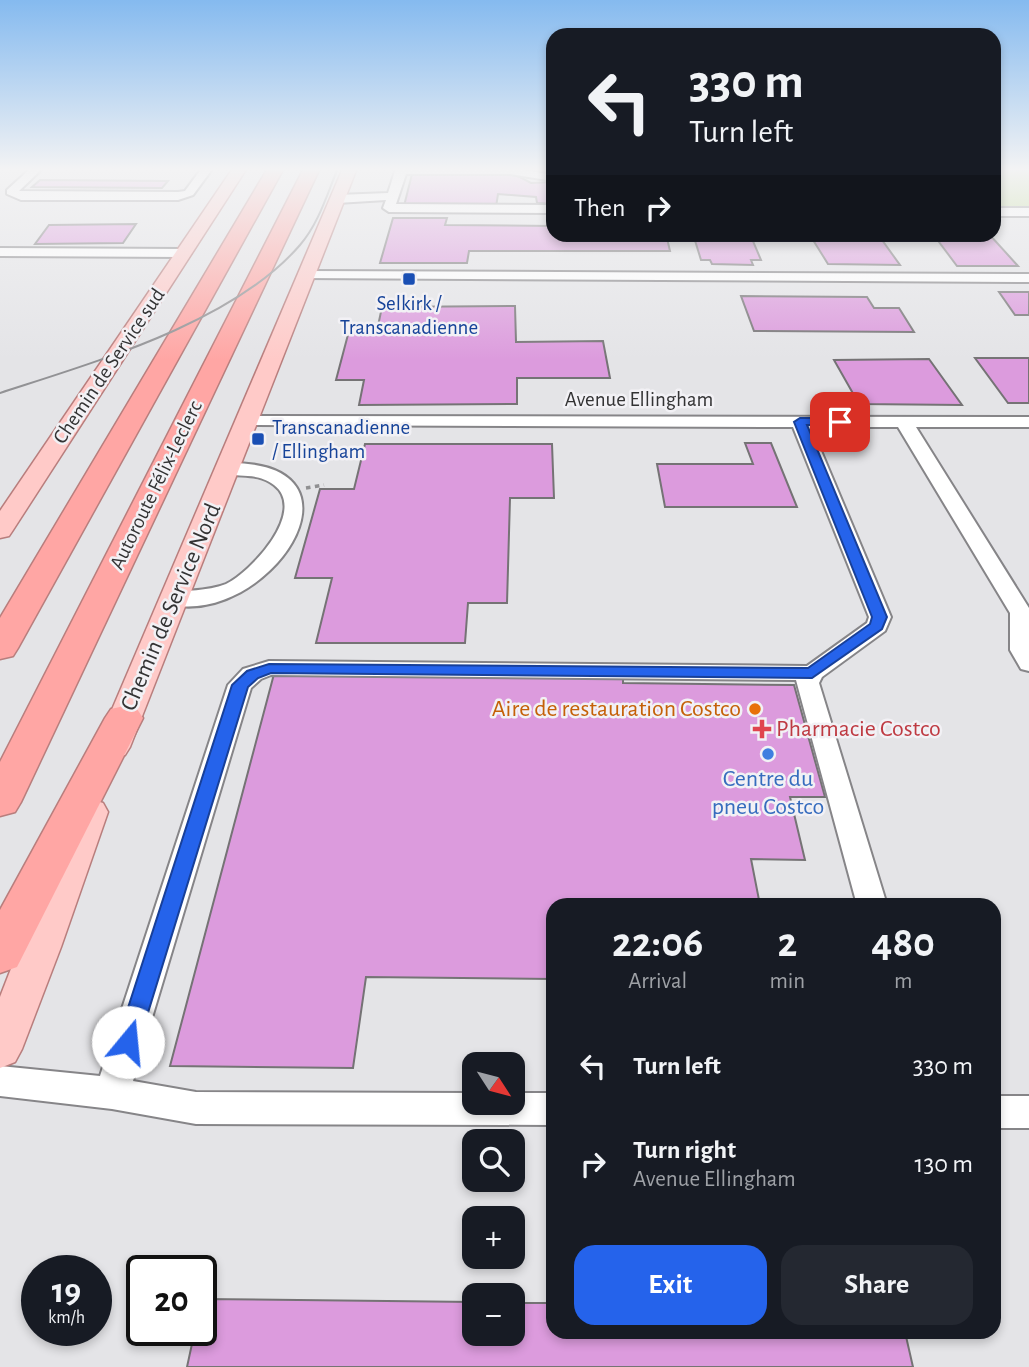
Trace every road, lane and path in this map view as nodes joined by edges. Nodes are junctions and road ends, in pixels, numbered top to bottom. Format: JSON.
{"nodes":[{"id":1,"x":198,"y":232,"type":"edge"},
{"id":2,"x":239,"y":232,"type":"edge"},
{"id":3,"x":281,"y":232,"type":"edge"},
{"id":4,"x":324,"y":232,"type":"edge"},
{"id":5,"x":184,"y":253,"type":"junction"},
{"id":6,"x":2,"y":254,"type":"edge"},
{"id":7,"x":307,"y":275,"type":"junction"},
{"id":8,"x":1029,"y":278,"type":"edge"},
{"id":9,"x":249,"y":421,"type":"junction"},
{"id":10,"x":800,"y":422,"type":"junction"},
{"id":11,"x":904,"y":422,"type":"junction"},
{"id":12,"x":1029,"y":422,"type":"edge"},
{"id":13,"x":229,"y":469,"type":"junction"},
{"id":14,"x":324,"y":485,"type":"dead end"},
{"id":15,"x":311,"y":488,"type":"dead end"},
{"id":16,"x":0,"y":530,"type":"edge"},
{"id":17,"x":175,"y":599,"type":"junction"},
{"id":18,"x":0,"y":648,"type":"edge"},
{"id":19,"x":1029,"y":664,"type":"edge"},
{"id":20,"x":812,"y":673,"type":"junction"},
{"id":21,"x":124,"y":718,"type":"junction"},
{"id":22,"x":0,"y":802,"type":"edge"},
{"id":23,"x":870,"y":898,"type":"edge"},
{"id":24,"x":0,"y":954,"type":"edge"},
{"id":25,"x":0,"y":1049,"type":"edge"},
{"id":26,"x":0,"y":1081,"type":"edge"},
{"id":27,"x":112,"y":1093,"type":"junction"},
{"id":28,"x":546,"y":1109,"type":"edge"},
{"id":29,"x":1001,"y":1112,"type":"edge"},
{"id":30,"x":1029,"y":1112,"type":"edge"}],
"edges":[{"from":1,"to":5,"type":"main road","name":"Chemin de Service sud"},
{"from":2,"to":18,"type":"highway","name":"Autoroute Félix-Leclerc"},
{"from":3,"to":22,"type":"highway","name":"Autoroute Félix-Leclerc"},
{"from":4,"to":7,"type":"main road","name":"Chemin de Service Nord"},
{"from":5,"to":6,"type":"street"},
{"from":5,"to":16,"type":"main road","name":"Chemin de Service sud"},
{"from":7,"to":8,"type":"street"},
{"from":7,"to":9,"type":"main road","name":"Chemin de Service Nord"},
{"from":9,"to":10,"type":"street","name":"Avenue Ellingham"},
{"from":9,"to":13,"type":"main road","name":"Chemin de Service Nord"},
{"from":10,"to":11,"type":"street","name":"Avenue Ellingham"},
{"from":10,"to":20,"type":"street"},
{"from":11,"to":12,"type":"street","name":"Avenue Ellingham"},
{"from":11,"to":19,"type":"street"},
{"from":13,"to":17,"type":"main road","name":"Chemin de Service Nord"},
{"from":13,"to":17,"type":"street"},
{"from":14,"to":15,"type":"path"},
{"from":17,"to":21,"type":"main road","name":"Chemin de Service Nord"},
{"from":20,"to":23,"type":"street"},
{"from":20,"to":27,"type":"street"},
{"from":21,"to":24,"type":"highway"},
{"from":21,"to":25,"type":"main road","name":"Chemin de Service Nord"},
{"from":26,"to":27,"type":"street"},
{"from":27,"to":28,"type":"street"},
{"from":29,"to":30,"type":"street"}]}
